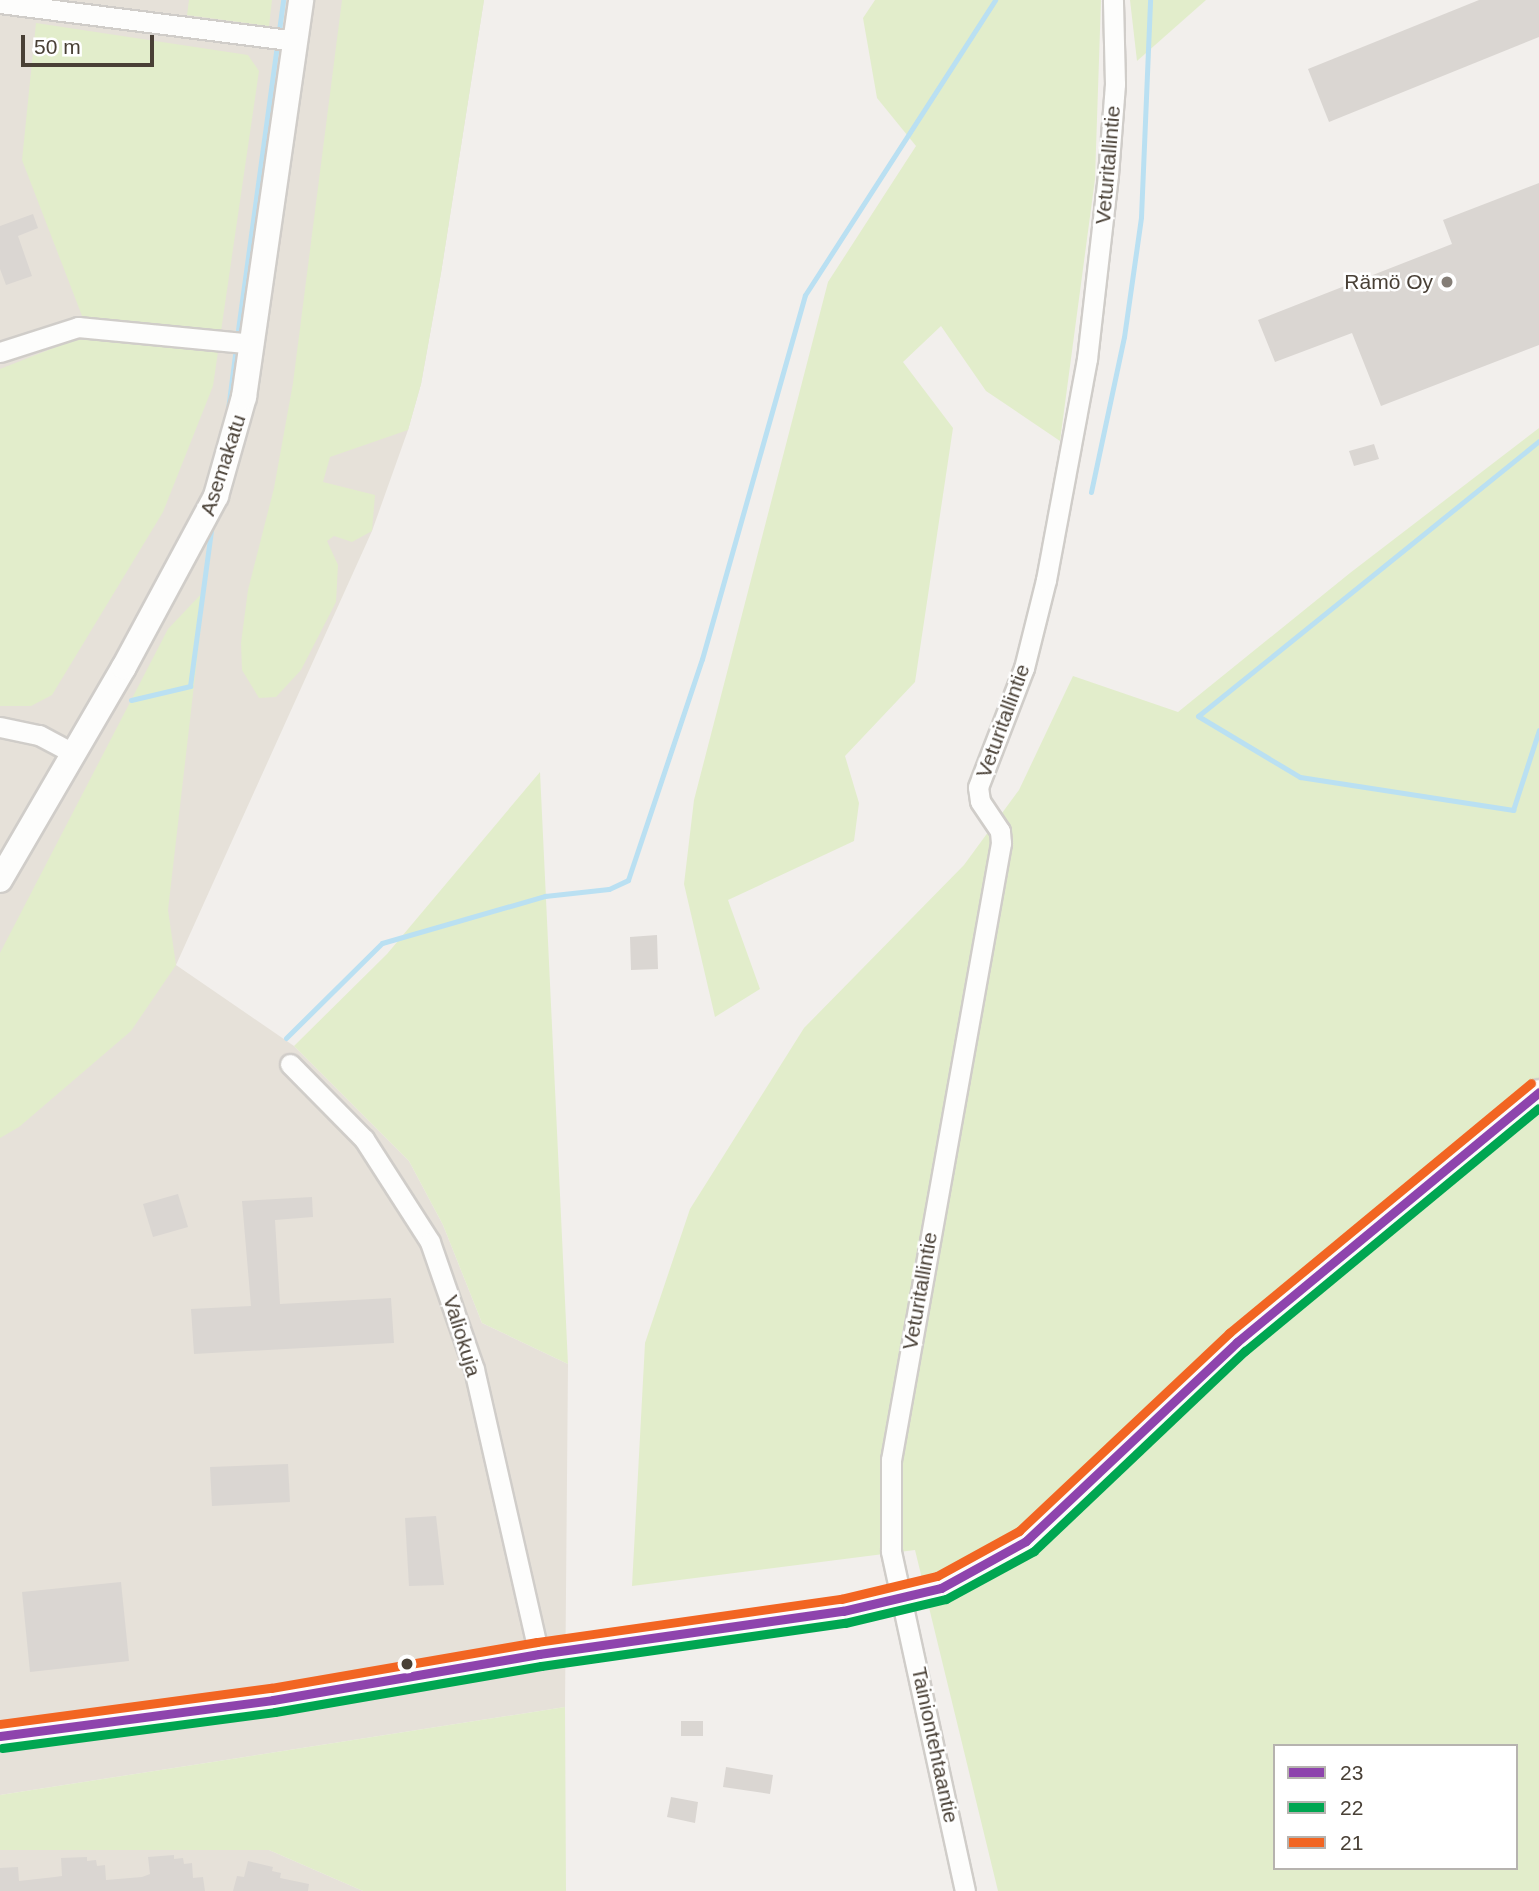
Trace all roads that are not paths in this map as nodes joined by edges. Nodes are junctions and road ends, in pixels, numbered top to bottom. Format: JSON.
{"nodes":[{"id":1,"x":301,"y":0,"type":"edge"},
{"id":2,"x":1113,"y":0,"type":"edge"},
{"id":3,"x":0,"y":4,"type":"edge"},
{"id":4,"x":296,"y":41,"type":"junction"},
{"id":5,"x":253,"y":344,"type":"junction"},
{"id":6,"x":0,"y":352,"type":"edge"},
{"id":7,"x":0,"y":727,"type":"edge"},
{"id":8,"x":73,"y":753,"type":"junction"},
{"id":9,"x":0,"y":880,"type":"edge"},
{"id":10,"x":290,"y":1064,"type":"dead end"},
{"id":11,"x":1539,"y":1092,"type":"edge"},
{"id":12,"x":902,"y":1600,"type":"junction"},
{"id":13,"x":539,"y":1654,"type":"junction"},
{"id":14,"x":0,"y":1737,"type":"edge"},
{"id":15,"x":965,"y":1891,"type":"edge"}],
"edges":[{"from":1,"to":4,"type":"street","name":"Asemakatu"},
{"from":2,"to":12,"type":"street","name":"Veturitallintie"},
{"from":3,"to":4,"type":"street"},
{"from":4,"to":5,"type":"street","name":"Asemakatu"},
{"from":5,"to":6,"type":"street"},
{"from":5,"to":8,"type":"street","name":"Asemakatu"},
{"from":7,"to":8,"type":"street"},
{"from":8,"to":9,"type":"street","name":"Asemakatu"},
{"from":10,"to":13,"type":"street","name":"Valiokuja"},
{"from":11,"to":12,"type":"street"},
{"from":12,"to":13,"type":"street"},
{"from":12,"to":15,"type":"street","name":"Tainiontehtaantie"},
{"from":13,"to":14,"type":"street"}]}
